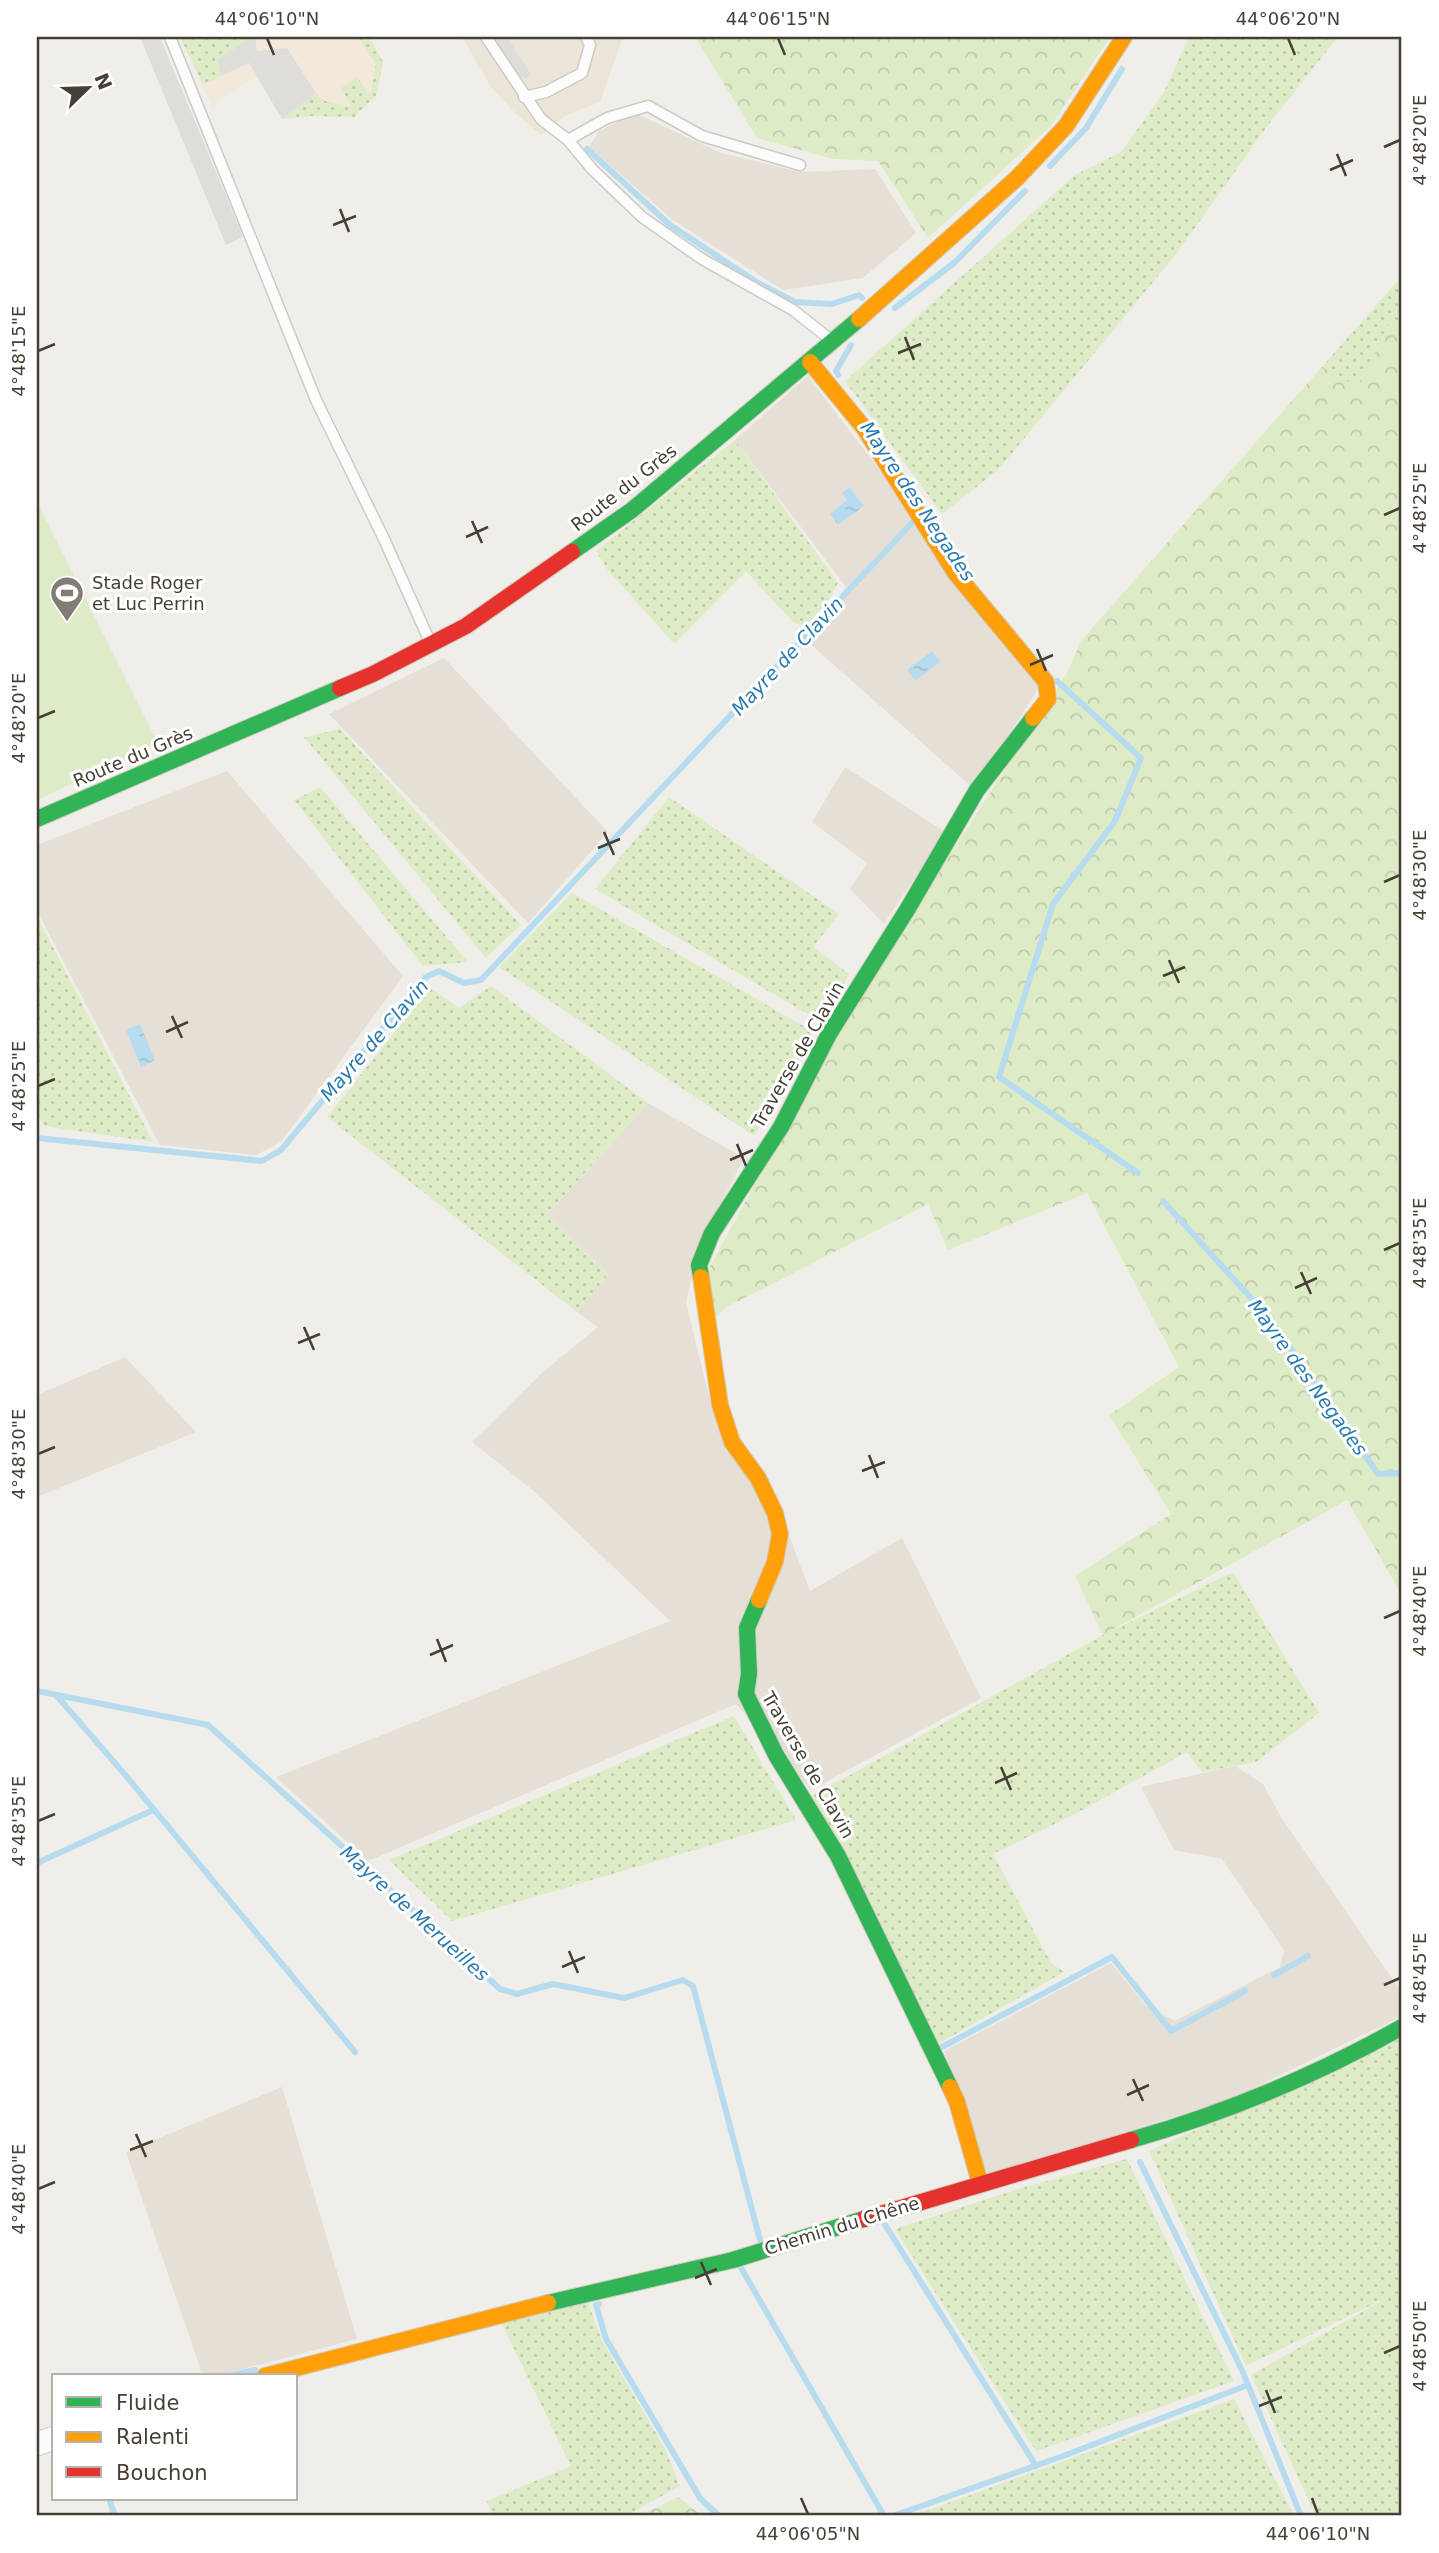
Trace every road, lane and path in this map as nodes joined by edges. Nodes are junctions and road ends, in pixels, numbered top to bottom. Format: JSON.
{"nodes":[{"id":1,"x":170,"y":37,"type":"edge"},
{"id":2,"x":486,"y":37,"type":"edge"},
{"id":3,"x":586,"y":37,"type":"edge"},
{"id":4,"x":1124,"y":37,"type":"edge"},
{"id":5,"x":524,"y":97,"type":"junction"},
{"id":6,"x":568,"y":140,"type":"junction"},
{"id":7,"x":800,"y":165,"type":"dead end"},
{"id":8,"x":834,"y":342,"type":"junction"},
{"id":9,"x":810,"y":362,"type":"junction"},
{"id":10,"x":432,"y":644,"type":"junction"},
{"id":11,"x":37,"y":819,"type":"edge"},
{"id":12,"x":1402,"y":2027,"type":"edge"},
{"id":13,"x":980,"y":2183,"type":"junction"},
{"id":14,"x":273,"y":2374,"type":"edge"}],
"edges":[{"from":1,"to":10,"type":"lane"},
{"from":2,"to":5,"type":"lane"},
{"from":3,"to":5,"type":"lane"},
{"from":4,"to":8,"type":"street","name":"Route du Grès"},
{"from":5,"to":6,"type":"lane"},
{"from":6,"to":7,"type":"lane"},
{"from":6,"to":8,"type":"lane"},
{"from":8,"to":9,"type":"street","name":"Route du Grès"},
{"from":9,"to":10,"type":"street","name":"Route du Grès"},
{"from":9,"to":13,"type":"street","name":"Traverse de Clavin"},
{"from":10,"to":11,"type":"street","name":"Route du Grès"},
{"from":12,"to":13,"type":"street","name":"Chemin du Chêne"},
{"from":13,"to":14,"type":"street","name":"Chemin du Chêne"}]}
